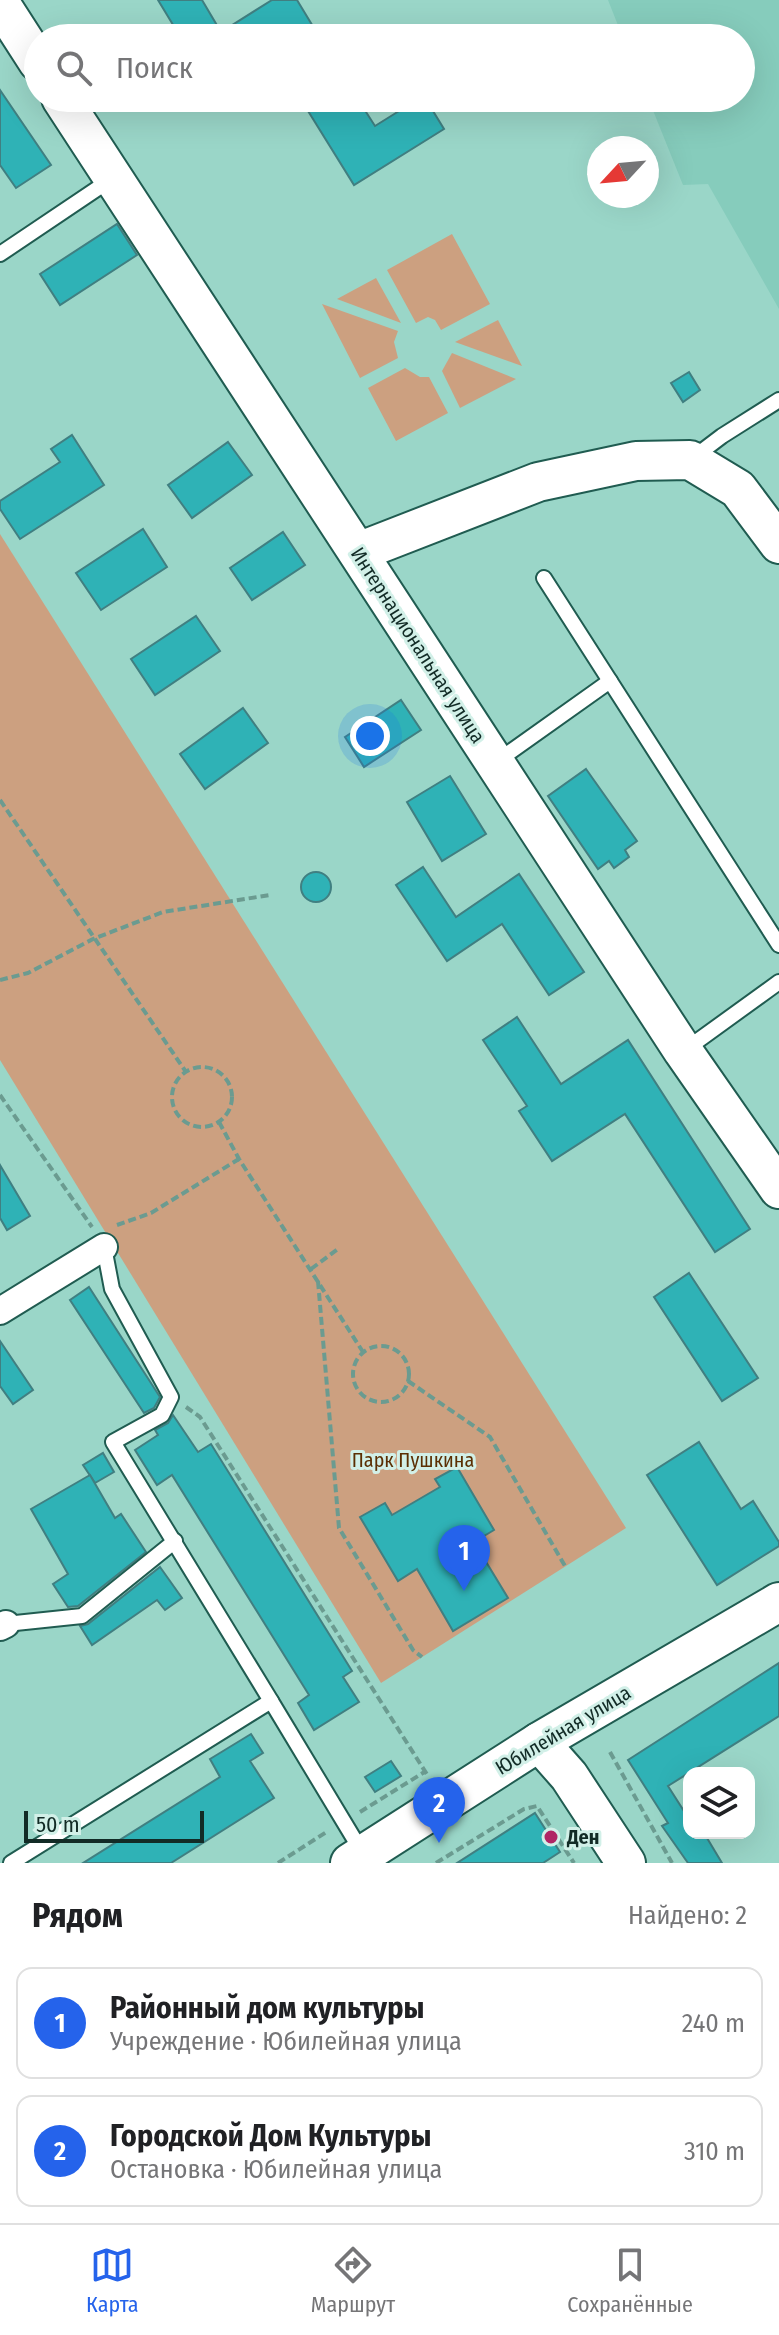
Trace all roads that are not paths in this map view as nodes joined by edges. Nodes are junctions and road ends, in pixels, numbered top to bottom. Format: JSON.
{"nodes":[{"id":1,"x":0,"y":3,"type":"edge"},
{"id":2,"x":24,"y":40,"type":"edge"},
{"id":3,"x":70,"y":112,"type":"edge"},
{"id":4,"x":113,"y":178,"type":"junction"},
{"id":5,"x":0,"y":254,"type":"edge"},
{"id":6,"x":779,"y":400,"type":"edge"},
{"id":7,"x":690,"y":460,"type":"junction"},
{"id":8,"x":779,"y":544,"type":"edge"},
{"id":9,"x":358,"y":552,"type":"junction"},
{"id":10,"x":544,"y":578,"type":"dead end"},
{"id":11,"x":610,"y":681,"type":"junction"},
{"id":12,"x":495,"y":763,"type":"junction"},
{"id":13,"x":779,"y":945,"type":"edge"},
{"id":14,"x":779,"y":982,"type":"edge"},
{"id":15,"x":683,"y":1051,"type":"junction"},
{"id":16,"x":779,"y":1189,"type":"edge"},
{"id":17,"x":100,"y":1240,"type":"joint"},
{"id":18,"x":0,"y":1311,"type":"edge"},
{"id":19,"x":175,"y":1541,"type":"junction"},
{"id":20,"x":779,"y":1602,"type":"edge"},
{"id":21,"x":3,"y":1626,"type":"edge"},
{"id":22,"x":271,"y":1701,"type":"junction"},
{"id":23,"x":539,"y":1742,"type":"junction"},
{"id":24,"x":356,"y":1859,"type":"edge"},
{"id":25,"x":11,"y":1863,"type":"edge"},
{"id":26,"x":626,"y":1863,"type":"edge"}],
"edges":[{"from":1,"to":2,"type":"street"},
{"from":3,"to":4,"type":"street","name":"Интернациональная улица"},
{"from":4,"to":5,"type":"lane"},
{"from":4,"to":9,"type":"street","name":"Интернациональная улица"},
{"from":6,"to":7,"type":"lane"},
{"from":7,"to":8,"type":"street"},
{"from":7,"to":9,"type":"street"},
{"from":9,"to":12,"type":"street","name":"Интернациональная улица"},
{"from":10,"to":11,"type":"lane"},
{"from":11,"to":12,"type":"lane"},
{"from":11,"to":13,"type":"lane"},
{"from":12,"to":15,"type":"street","name":"Интернациональная улица"},
{"from":14,"to":15,"type":"lane"},
{"from":15,"to":16,"type":"street","name":"Интернациональная улица"},
{"from":17,"to":18,"type":"street"},
{"from":17,"to":19,"type":"lane"},
{"from":19,"to":21,"type":"lane"},
{"from":19,"to":22,"type":"lane"},
{"from":20,"to":23,"type":"street","name":"Юбилейная улица"},
{"from":22,"to":24,"type":"lane"},
{"from":22,"to":25,"type":"lane"},
{"from":23,"to":24,"type":"street","name":"Юбилейная улица"},
{"from":23,"to":26,"type":"street"}]}
